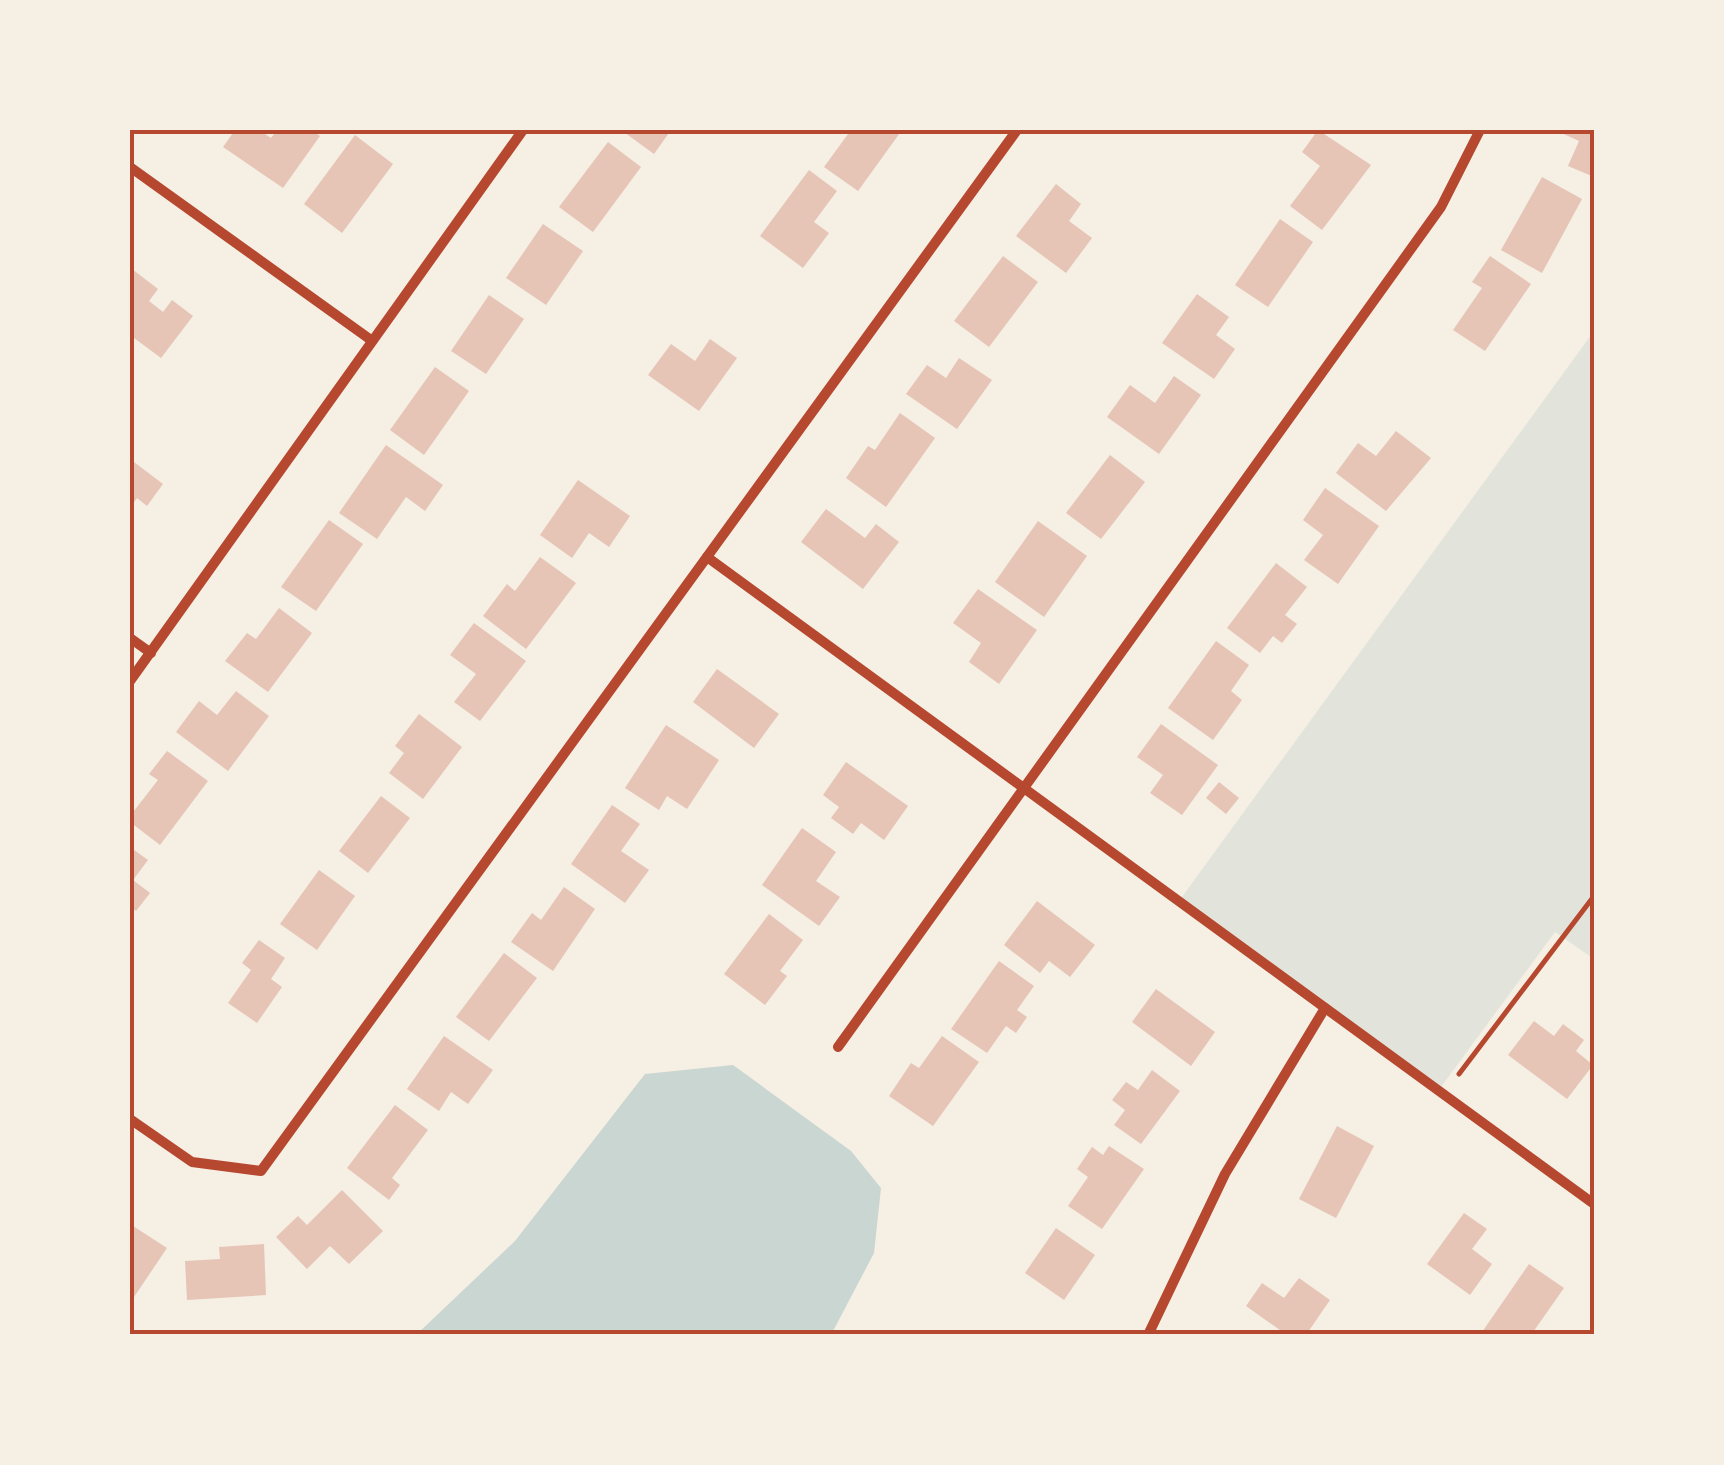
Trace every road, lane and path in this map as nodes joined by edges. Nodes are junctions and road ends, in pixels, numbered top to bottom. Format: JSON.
{"nodes":[{"id":1,"x":523,"y":130,"type":"edge"},
{"id":2,"x":1017,"y":130,"type":"edge"},
{"id":3,"x":1480,"y":130,"type":"edge"},
{"id":4,"x":130,"y":167,"type":"edge"},
{"id":5,"x":371,"y":340,"type":"junction"},
{"id":6,"x":707,"y":556,"type":"junction"},
{"id":7,"x":130,"y":638,"type":"edge"},
{"id":8,"x":151,"y":652,"type":"junction"},
{"id":9,"x":130,"y":681,"type":"edge"},
{"id":10,"x":1026,"y":788,"type":"junction"},
{"id":11,"x":1594,"y":896,"type":"edge"},
{"id":12,"x":1325,"y":1008,"type":"junction"},
{"id":13,"x":838,"y":1047,"type":"dead end"},
{"id":14,"x":1460,"y":1074,"type":"dead end"},
{"id":15,"x":130,"y":1118,"type":"edge"},
{"id":16,"x":1594,"y":1204,"type":"edge"},
{"id":17,"x":1148,"y":1335,"type":"edge"}],
"edges":[{"from":1,"to":5,"type":"street"},
{"from":2,"to":6,"type":"street"},
{"from":3,"to":10,"type":"street"},
{"from":4,"to":5,"type":"street"},
{"from":5,"to":8,"type":"street"},
{"from":6,"to":10,"type":"street"},
{"from":6,"to":15,"type":"street"},
{"from":7,"to":8,"type":"street"},
{"from":8,"to":9,"type":"street"},
{"from":10,"to":12,"type":"street"},
{"from":10,"to":13,"type":"street"},
{"from":11,"to":14,"type":"path"},
{"from":12,"to":16,"type":"street"},
{"from":12,"to":17,"type":"street"}]}
